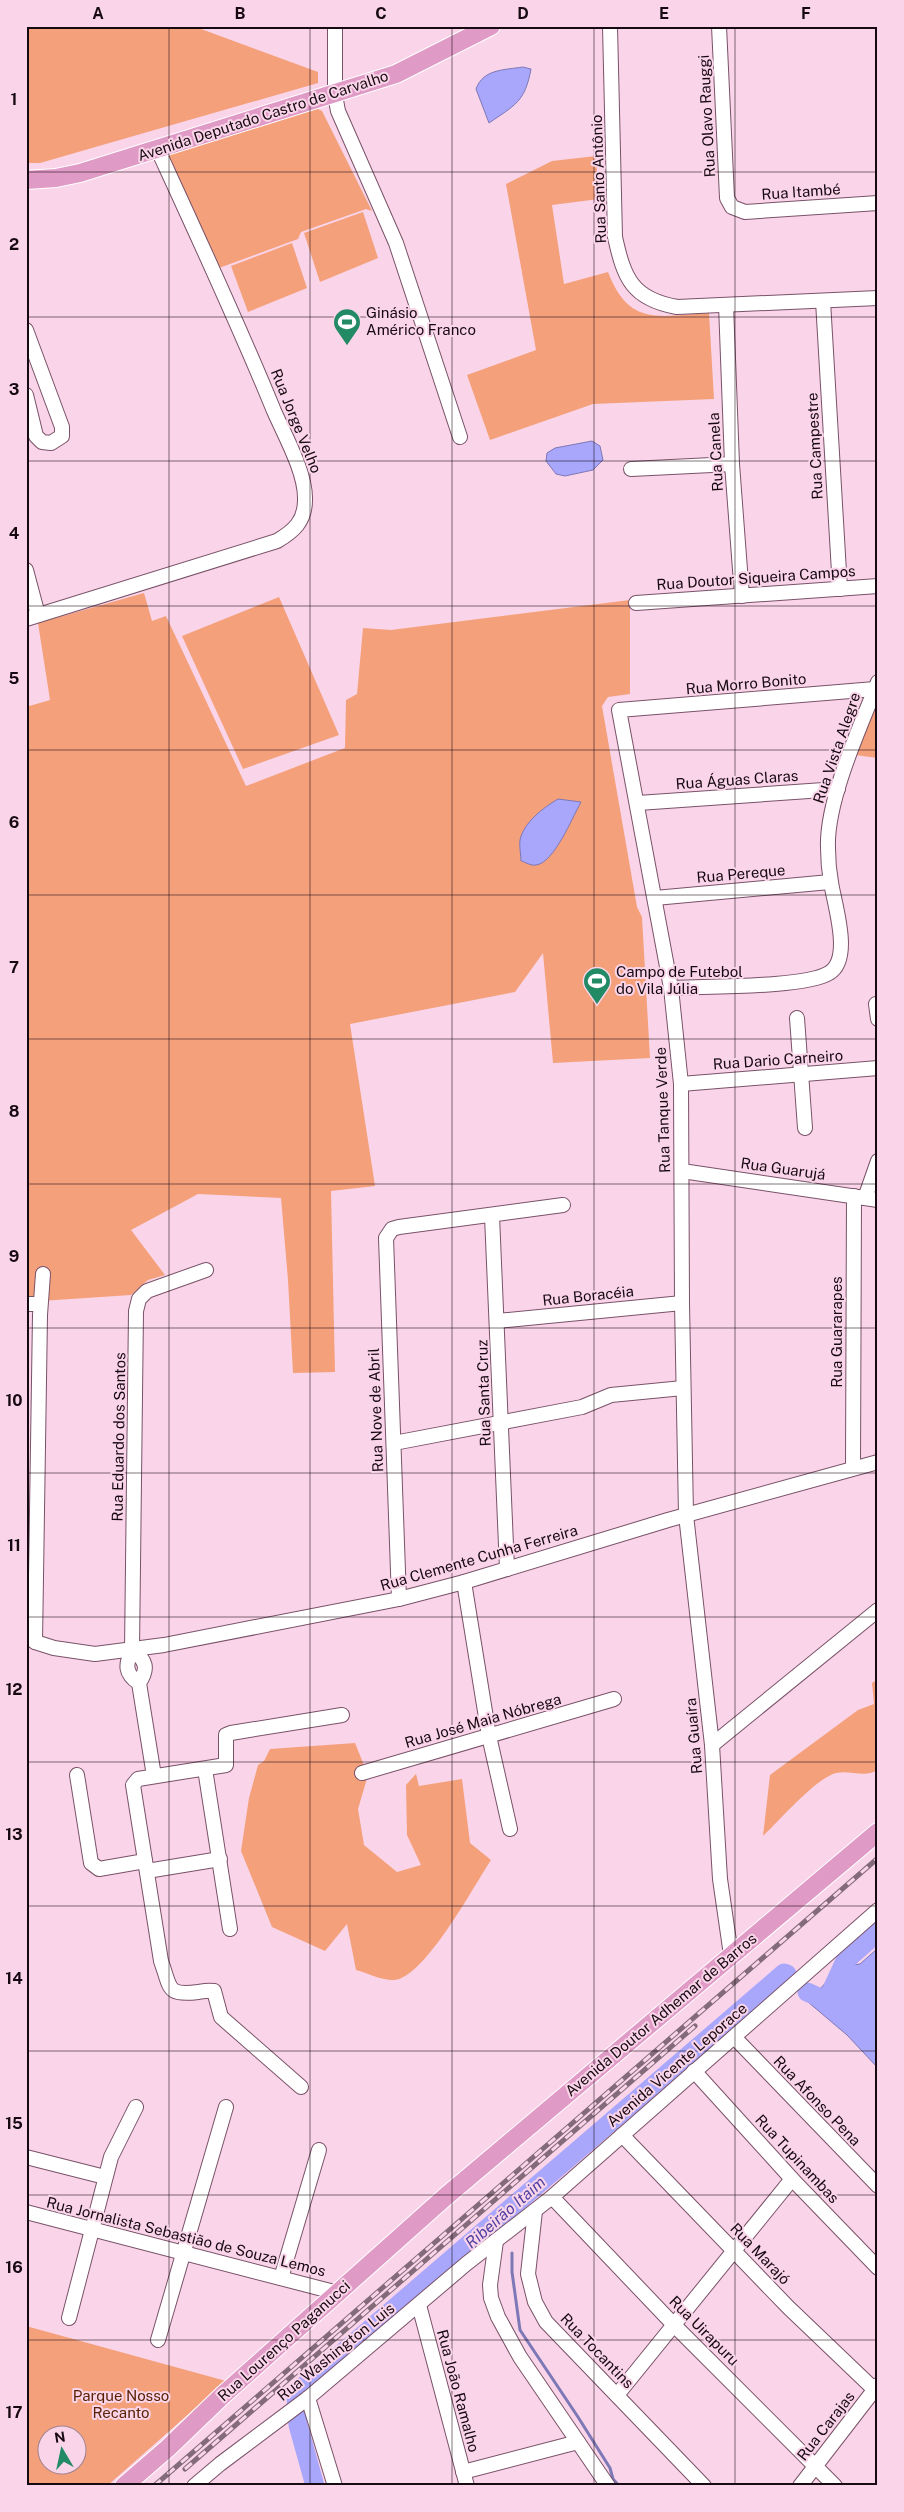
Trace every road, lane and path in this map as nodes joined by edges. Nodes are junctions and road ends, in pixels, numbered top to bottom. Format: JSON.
{"nodes":[{"id":1,"x":335,"y":26,"type":"edge"},
{"id":2,"x":491,"y":26,"type":"edge"},
{"id":3,"x":610,"y":26,"type":"edge"},
{"id":4,"x":720,"y":26,"type":"edge"},
{"id":5,"x":335,"y":95,"type":"junction"},
{"id":6,"x":158,"y":150,"type":"junction"},
{"id":7,"x":28,"y":181,"type":"edge"},
{"id":8,"x":878,"y":203,"type":"edge"},
{"id":9,"x":728,"y":204,"type":"joint"},
{"id":10,"x":878,"y":298,"type":"edge"},
{"id":11,"x":823,"y":301,"type":"junction"},
{"id":12,"x":726,"y":305,"type":"junction"},
{"id":13,"x":26,"y":330,"type":"edge"},
{"id":14,"x":26,"y":395,"type":"edge"},
{"id":15,"x":460,"y":437,"type":"dead end"},
{"id":16,"x":732,"y":464,"type":"junction"},
{"id":17,"x":631,"y":469,"type":"dead end"},
{"id":18,"x":26,"y":570,"type":"edge"},
{"id":19,"x":878,"y":586,"type":"edge"},
{"id":20,"x":840,"y":589,"type":"junction"},
{"id":21,"x":742,"y":596,"type":"junction"},
{"id":22,"x":636,"y":602,"type":"dead end"},
{"id":23,"x":32,"y":617,"type":"edge"},
{"id":24,"x":876,"y":685,"type":"edge"},
{"id":25,"x":619,"y":710,"type":"joint"},
{"id":26,"x":838,"y":789,"type":"junction"},
{"id":27,"x":638,"y":803,"type":"junction"},
{"id":28,"x":830,"y":882,"type":"junction"},
{"id":29,"x":655,"y":898,"type":"junction"},
{"id":30,"x":671,"y":988,"type":"junction"},
{"id":31,"x":876,"y":1004,"type":"dead end"},
{"id":32,"x":797,"y":1018,"type":"dead end"},
{"id":33,"x":878,"y":1019,"type":"edge"},
{"id":34,"x":878,"y":1068,"type":"edge"},
{"id":35,"x":800,"y":1075,"type":"junction"},
{"id":36,"x":681,"y":1084,"type":"junction"},
{"id":37,"x":805,"y":1128,"type":"dead end"},
{"id":38,"x":878,"y":1160,"type":"edge"},
{"id":39,"x":682,"y":1171,"type":"junction"},
{"id":40,"x":866,"y":1198,"type":"edge"},
{"id":41,"x":563,"y":1205,"type":"dead end"},
{"id":42,"x":492,"y":1216,"type":"junction"},
{"id":43,"x":206,"y":1270,"type":"dead end"},
{"id":44,"x":43,"y":1274,"type":"dead end"},
{"id":45,"x":682,"y":1303,"type":"junction"},
{"id":46,"x":33,"y":1304,"type":"edge"},
{"id":47,"x":497,"y":1321,"type":"junction"},
{"id":48,"x":683,"y":1388,"type":"junction"},
{"id":49,"x":501,"y":1422,"type":"junction"},
{"id":50,"x":394,"y":1444,"type":"junction"},
{"id":51,"x":878,"y":1462,"type":"edge"},
{"id":52,"x":853,"y":1468,"type":"junction"},
{"id":53,"x":686,"y":1515,"type":"junction"},
{"id":54,"x":507,"y":1569,"type":"junction"},
{"id":55,"x":464,"y":1582,"type":"junction"},
{"id":56,"x":399,"y":1599,"type":"junction"},
{"id":57,"x":878,"y":1610,"type":"edge"},
{"id":58,"x":31,"y":1638,"type":"edge"},
{"id":59,"x":132,"y":1650,"type":"junction"},
{"id":60,"x":614,"y":1699,"type":"dead end"},
{"id":61,"x":342,"y":1715,"type":"dead end"},
{"id":62,"x":490,"y":1736,"type":"junction"},
{"id":63,"x":712,"y":1744,"type":"junction"},
{"id":64,"x":205,"y":1769,"type":"junction"},
{"id":65,"x":362,"y":1773,"type":"dead end"},
{"id":66,"x":77,"y":1775,"type":"dead end"},
{"id":67,"x":154,"y":1776,"type":"junction"},
{"id":68,"x":510,"y":1829,"type":"dead end"},
{"id":69,"x":878,"y":1832,"type":"edge"},
{"id":70,"x":220,"y":1859,"type":"junction"},
{"id":71,"x":146,"y":1866,"type":"junction"},
{"id":72,"x":878,"y":1910,"type":"edge"},
{"id":73,"x":230,"y":1929,"type":"dead end"},
{"id":74,"x":731,"y":1955,"type":"junction"},
{"id":75,"x":734,"y":2037,"type":"junction"},
{"id":76,"x":694,"y":2071,"type":"junction"},
{"id":77,"x":301,"y":2087,"type":"dead end"},
{"id":78,"x":136,"y":2107,"type":"dead end"},
{"id":79,"x":226,"y":2107,"type":"dead end"},
{"id":80,"x":622,"y":2135,"type":"junction"},
{"id":81,"x":319,"y":2150,"type":"dead end"},
{"id":82,"x":26,"y":2157,"type":"edge"},
{"id":83,"x":105,"y":2177,"type":"junction"},
{"id":84,"x":792,"y":2179,"type":"junction"},
{"id":85,"x":878,"y":2186,"type":"edge"},
{"id":86,"x":552,"y":2197,"type":"junction"},
{"id":87,"x":444,"y":2198,"type":"joint"},
{"id":88,"x":535,"y":2211,"type":"junction"},
{"id":89,"x":26,"y":2212,"type":"edge"},
{"id":90,"x":91,"y":2229,"type":"junction"},
{"id":91,"x":496,"y":2241,"type":"junction"},
{"id":92,"x":734,"y":2251,"type":"junction"},
{"id":93,"x":184,"y":2253,"type":"junction"},
{"id":94,"x":878,"y":2268,"type":"edge"},
{"id":95,"x":280,"y":2278,"type":"junction"},
{"id":96,"x":338,"y":2292,"type":"junction"},
{"id":97,"x":419,"y":2305,"type":"junction"},
{"id":98,"x":68,"y":2318,"type":"dead end"},
{"id":99,"x":674,"y":2325,"type":"junction"},
{"id":100,"x":158,"y":2340,"type":"dead end"},
{"id":101,"x":877,"y":2389,"type":"edge"},
{"id":102,"x":617,"y":2395,"type":"junction"},
{"id":103,"x":303,"y":2401,"type":"junction"},
{"id":104,"x":578,"y":2442,"type":"junction"},
{"id":105,"x":816,"y":2465,"type":"junction"},
{"id":106,"x":465,"y":2479,"type":"edge"},
{"id":107,"x":124,"y":2486,"type":"edge"},
{"id":108,"x":194,"y":2486,"type":"edge"},
{"id":109,"x":335,"y":2486,"type":"edge"},
{"id":110,"x":608,"y":2486,"type":"edge"},
{"id":111,"x":704,"y":2486,"type":"edge"},
{"id":112,"x":800,"y":2486,"type":"edge"},
{"id":113,"x":835,"y":2486,"type":"edge"}],
"edges":[{"from":1,"to":5,"type":"street"},
{"from":2,"to":5,"type":"main road","name":"Avenida Deputado Castro de Carvalho"},
{"from":3,"to":12,"type":"street","name":"Rua Santo Antônio"},
{"from":4,"to":9,"type":"street","name":"Rua Olavo Rauggi"},
{"from":5,"to":6,"type":"main road","name":"Avenida Deputado Castro de Carvalho"},
{"from":5,"to":15,"type":"street"},
{"from":6,"to":7,"type":"main road","name":"Avenida Deputado Castro de Carvalho"},
{"from":6,"to":23,"type":"street","name":"Rua Jorge Velho"},
{"from":8,"to":9,"type":"street","name":"Rua Itambé"},
{"from":10,"to":11,"type":"street","name":"Rua Santo Antônio"},
{"from":11,"to":12,"type":"street","name":"Rua Santo Antônio"},
{"from":11,"to":20,"type":"street","name":"Rua Campestre"},
{"from":12,"to":16,"type":"street","name":"Rua Canela"},
{"from":13,"to":14,"type":"street"},
{"from":16,"to":17,"type":"street"},
{"from":16,"to":21,"type":"street","name":"Rua Canela"},
{"from":18,"to":23,"type":"street"},
{"from":19,"to":20,"type":"street","name":"Rua Doutor Siqueira Campos"},
{"from":20,"to":21,"type":"street","name":"Rua Doutor Siqueira Campos"},
{"from":21,"to":22,"type":"street","name":"Rua Doutor Siqueira Campos"},
{"from":24,"to":25,"type":"street","name":"Rua Morro Bonito"},
{"from":24,"to":26,"type":"street","name":"Rua Vista Alegre"},
{"from":25,"to":27,"type":"street","name":"Rua Tanque Verde"},
{"from":26,"to":27,"type":"street","name":"Rua Águas Claras"},
{"from":26,"to":28,"type":"street","name":"Rua Vista Alegre"},
{"from":27,"to":29,"type":"street","name":"Rua Tanque Verde"},
{"from":28,"to":29,"type":"street","name":"Rua Pereque"},
{"from":28,"to":30,"type":"street","name":"Rua Vista Alegre"},
{"from":29,"to":30,"type":"street","name":"Rua Tanque Verde"},
{"from":30,"to":36,"type":"street","name":"Rua Tanque Verde"},
{"from":31,"to":33,"type":"street"},
{"from":32,"to":35,"type":"street"},
{"from":34,"to":35,"type":"street","name":"Rua Dario Carneiro"},
{"from":35,"to":36,"type":"street","name":"Rua Dario Carneiro"},
{"from":35,"to":37,"type":"street"},
{"from":36,"to":39,"type":"street","name":"Rua Tanque Verde"},
{"from":38,"to":40,"type":"street","name":"Rua Guararapes"},
{"from":39,"to":40,"type":"street","name":"Rua Guarujá"},
{"from":39,"to":45,"type":"street","name":"Rua Tanque Verde"},
{"from":40,"to":52,"type":"street","name":"Rua Guararapes"},
{"from":41,"to":42,"type":"street"},
{"from":42,"to":47,"type":"street","name":"Rua Santa Cruz"},
{"from":42,"to":50,"type":"street","name":"Rua Nove de Abril"},
{"from":43,"to":59,"type":"street","name":"Rua Eduardo dos Santos"},
{"from":44,"to":46,"type":"street"},
{"from":45,"to":47,"type":"street","name":"Rua Boracéia"},
{"from":45,"to":48,"type":"street","name":"Rua Tanque Verde"},
{"from":46,"to":58,"type":"street"},
{"from":47,"to":49,"type":"street","name":"Rua Santa Cruz"},
{"from":48,"to":49,"type":"street"},
{"from":48,"to":53,"type":"street","name":"Rua Tanque Verde"},
{"from":49,"to":50,"type":"street"},
{"from":49,"to":54,"type":"street","name":"Rua Santa Cruz"},
{"from":50,"to":56,"type":"street","name":"Rua Nove de Abril"},
{"from":51,"to":52,"type":"street","name":"Rua Clemente Cunha Ferreira"},
{"from":52,"to":53,"type":"street","name":"Rua Clemente Cunha Ferreira"},
{"from":53,"to":54,"type":"street","name":"Rua Clemente Cunha Ferreira"},
{"from":53,"to":63,"type":"street","name":"Rua Guaíra"},
{"from":54,"to":55,"type":"street","name":"Rua Clemente Cunha Ferreira"},
{"from":55,"to":56,"type":"street","name":"Rua Clemente Cunha Ferreira"},
{"from":55,"to":62,"type":"street"},
{"from":56,"to":59,"type":"street","name":"Rua Clemente Cunha Ferreira"},
{"from":57,"to":63,"type":"street"},
{"from":58,"to":59,"type":"street","name":"Rua Clemente Cunha Ferreira"},
{"from":59,"to":67,"type":"street"},
{"from":60,"to":62,"type":"street","name":"Rua José Maia Nóbrega"},
{"from":61,"to":64,"type":"street"},
{"from":62,"to":65,"type":"street","name":"Rua José Maia Nóbrega"},
{"from":62,"to":68,"type":"street"},
{"from":63,"to":74,"type":"street","name":"Rua Guaíra"},
{"from":64,"to":67,"type":"street"},
{"from":64,"to":70,"type":"street"},
{"from":66,"to":71,"type":"street"},
{"from":67,"to":71,"type":"street"},
{"from":69,"to":74,"type":"main road","name":"Avenida Doutor Adhemar de Barros"},
{"from":70,"to":71,"type":"street"},
{"from":70,"to":73,"type":"street"},
{"from":71,"to":77,"type":"street"},
{"from":72,"to":75,"type":"street","name":"Avenida Vicente Leporace"},
{"from":74,"to":87,"type":"main road","name":"Avenida Doutor Adhemar de Barros"},
{"from":75,"to":76,"type":"street","name":"Avenida Vicente Leporace"},
{"from":75,"to":85,"type":"street","name":"Rua Afonso Pena"},
{"from":76,"to":80,"type":"street","name":"Avenida Vicente Leporace"},
{"from":76,"to":84,"type":"street","name":"Rua Tupinambas"},
{"from":78,"to":83,"type":"street"},
{"from":79,"to":93,"type":"street"},
{"from":80,"to":86,"type":"street","name":"Avenida Vicente Leporace"},
{"from":80,"to":92,"type":"street","name":"Rua Marajó"},
{"from":81,"to":95,"type":"street"},
{"from":82,"to":83,"type":"street"},
{"from":83,"to":90,"type":"street"},
{"from":84,"to":92,"type":"street"},
{"from":84,"to":94,"type":"street","name":"Rua Tupinambas"},
{"from":86,"to":88,"type":"street","name":"Avenida Vicente Leporace"},
{"from":86,"to":99,"type":"street","name":"Rua Uirapuru"},
{"from":87,"to":96,"type":"main road","name":"Rua Lourenço Paganucci"},
{"from":88,"to":91,"type":"street","name":"Avenida Vicente Leporace"},
{"from":88,"to":102,"type":"street","name":"Rua Tocantins"},
{"from":89,"to":90,"type":"street","name":"Rua Jornalista Sebastião de Souza Lemos"},
{"from":90,"to":93,"type":"street","name":"Rua Jornalista Sebastião de Souza Lemos"},
{"from":90,"to":98,"type":"street"},
{"from":91,"to":97,"type":"street","name":"Rua Washington Luis"},
{"from":91,"to":104,"type":"street"},
{"from":92,"to":99,"type":"street"},
{"from":92,"to":101,"type":"street","name":"Rua Marajó"},
{"from":93,"to":95,"type":"street","name":"Rua Jornalista Sebastião de Souza Lemos"},
{"from":93,"to":100,"type":"street"},
{"from":95,"to":96,"type":"street","name":"Rua Jornalista Sebastião de Souza Lemos"},
{"from":96,"to":107,"type":"main road","name":"Rua Lourenço Paganucci"},
{"from":97,"to":103,"type":"street","name":"Rua Washington Luis"},
{"from":97,"to":106,"type":"street","name":"Rua João Ramalho"},
{"from":99,"to":102,"type":"street"},
{"from":99,"to":105,"type":"street","name":"Rua Uirapuru"},
{"from":101,"to":105,"type":"street","name":"Rua Carajas"},
{"from":102,"to":111,"type":"street","name":"Rua Tocantins"},
{"from":103,"to":108,"type":"street","name":"Rua Washington Luis"},
{"from":103,"to":109,"type":"street"},
{"from":104,"to":106,"type":"street"},
{"from":104,"to":110,"type":"street"},
{"from":105,"to":112,"type":"street","name":"Rua Carajas"},
{"from":105,"to":113,"type":"street","name":"Rua Uirapuru"}]}
